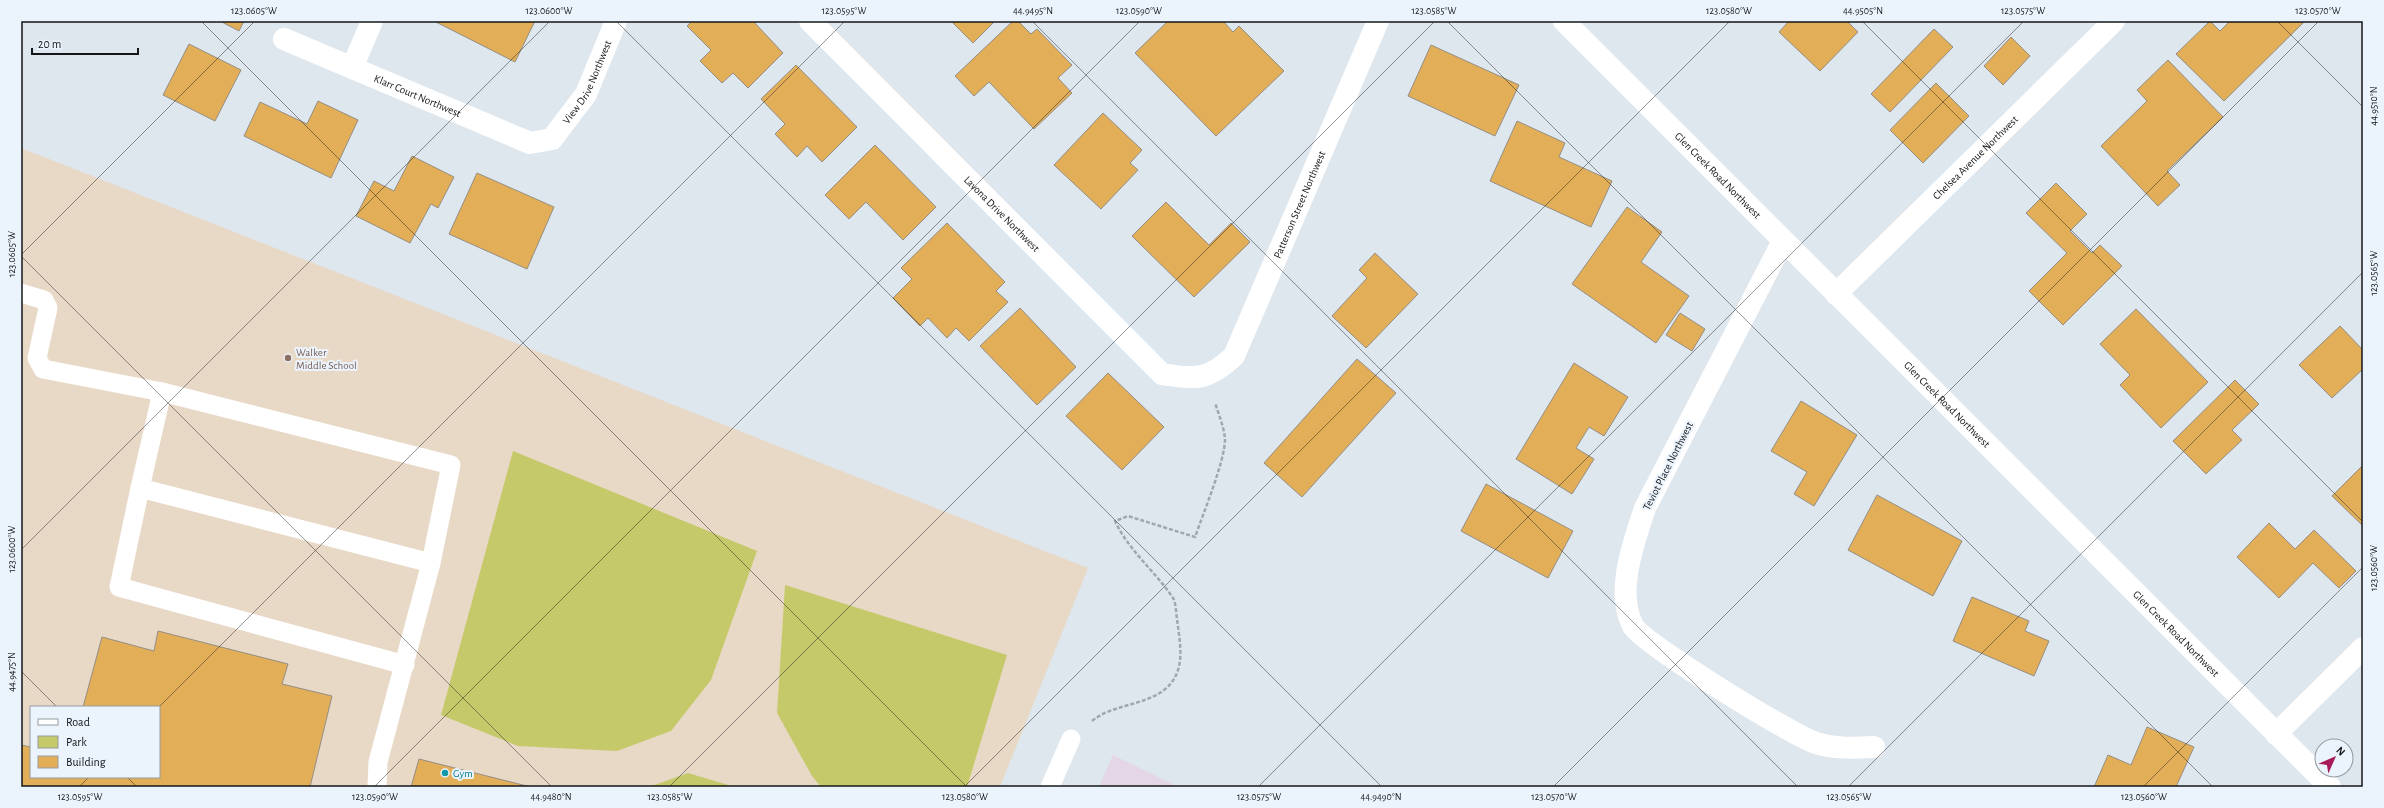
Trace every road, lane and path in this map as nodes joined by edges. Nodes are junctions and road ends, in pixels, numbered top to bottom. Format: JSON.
{"nodes":[{"id":1,"x":372,"y":21,"type":"edge"},
{"id":2,"x":616,"y":21,"type":"edge"},
{"id":3,"x":810,"y":21,"type":"edge"},
{"id":4,"x":1378,"y":21,"type":"edge"},
{"id":5,"x":1564,"y":21,"type":"edge"},
{"id":6,"x":2114,"y":21,"type":"edge"},
{"id":7,"x":284,"y":39,"type":"dead end"},
{"id":8,"x":352,"y":68,"type":"junction"},
{"id":9,"x":552,"y":139,"type":"joint"},
{"id":10,"x":1783,"y":241,"type":"junction"},
{"id":11,"x":21,"y":294,"type":"edge"},
{"id":12,"x":1836,"y":294,"type":"junction"},
{"id":13,"x":1207,"y":376,"type":"junction"},
{"id":14,"x":162,"y":392,"type":"junction"},
{"id":15,"x":140,"y":488,"type":"junction"},
{"id":16,"x":430,"y":563,"type":"junction"},
{"id":17,"x":2363,"y":648,"type":"edge"},
{"id":18,"x":405,"y":665,"type":"junction"},
{"id":19,"x":2276,"y":734,"type":"junction"},
{"id":20,"x":1071,"y":739,"type":"joint"},
{"id":21,"x":1874,"y":747,"type":"dead end"},
{"id":22,"x":377,"y":787,"type":"edge"},
{"id":23,"x":1050,"y":787,"type":"edge"},
{"id":24,"x":2330,"y":787,"type":"edge"}],
"edges":[{"from":1,"to":8,"type":"street"},
{"from":2,"to":9,"type":"street","name":"View Drive Northwest"},
{"from":3,"to":13,"type":"street","name":"Lavona Drive Northwest"},
{"from":4,"to":13,"type":"street","name":"Patterson Street Northwest"},
{"from":5,"to":10,"type":"street","name":"Glen Creek Road Northwest"},
{"from":6,"to":12,"type":"street","name":"Chelsea Avenue Northwest"},
{"from":7,"to":8,"type":"street","name":"Klarr Court Northwest"},
{"from":8,"to":9,"type":"street","name":"Klarr Court Northwest"},
{"from":10,"to":12,"type":"street","name":"Glen Creek Road Northwest"},
{"from":10,"to":21,"type":"street","name":"Teviot Place Northwest"},
{"from":11,"to":14,"type":"lane"},
{"from":12,"to":19,"type":"street","name":"Glen Creek Road Northwest"},
{"from":13,"to":20,"type":"path"},
{"from":14,"to":15,"type":"lane"},
{"from":14,"to":16,"type":"lane"},
{"from":15,"to":16,"type":"lane"},
{"from":15,"to":18,"type":"lane"},
{"from":16,"to":18,"type":"lane"},
{"from":17,"to":19,"type":"street"},
{"from":18,"to":22,"type":"lane"},
{"from":19,"to":24,"type":"street","name":"Glen Creek Road Northwest"},
{"from":20,"to":23,"type":"lane"}]}
